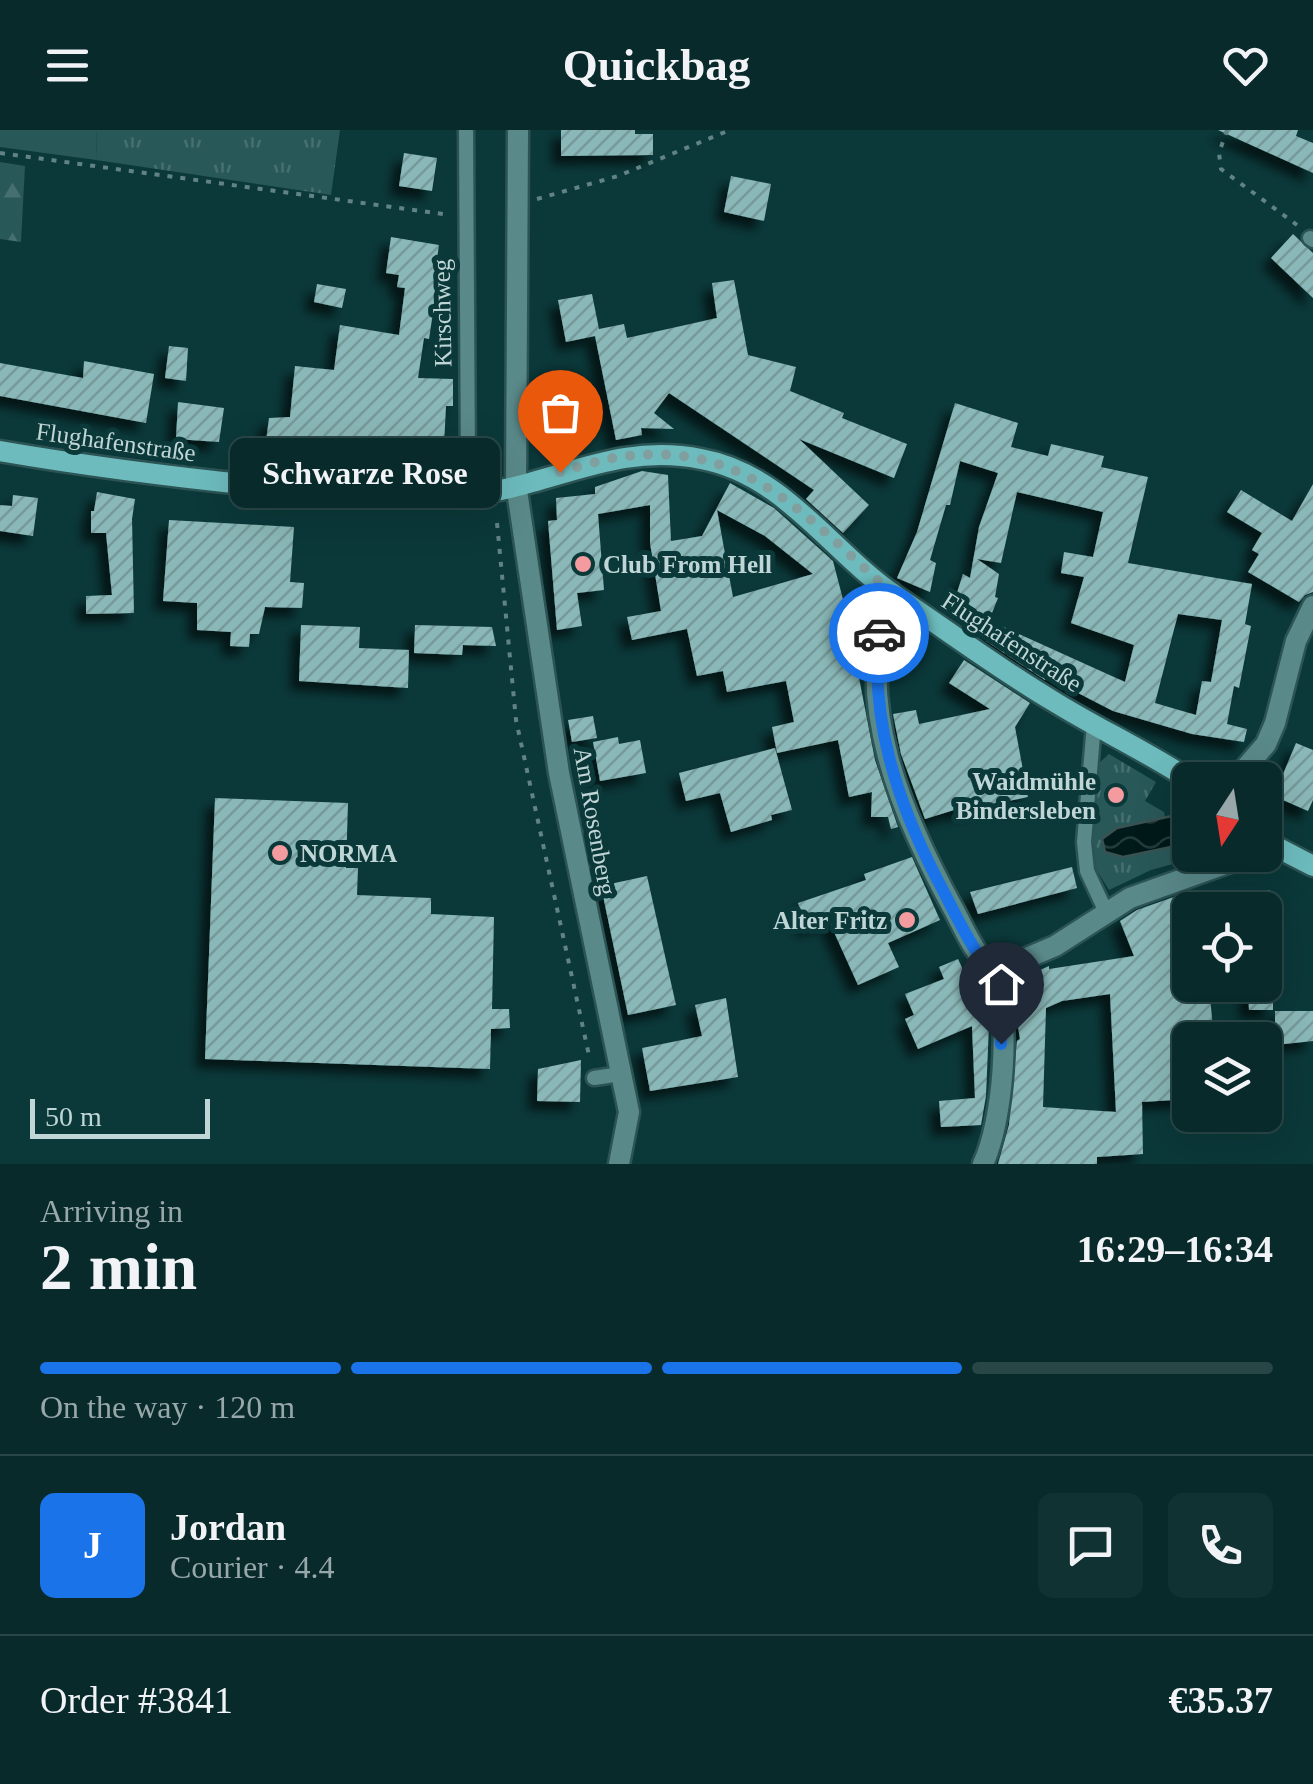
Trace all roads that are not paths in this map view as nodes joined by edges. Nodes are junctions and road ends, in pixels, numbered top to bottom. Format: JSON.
{"nodes":[{"id":1,"x":466,"y":130,"type":"edge"},
{"id":2,"x":518,"y":130,"type":"edge"},
{"id":3,"x":0,"y":450,"type":"edge"},
{"id":4,"x":516,"y":484,"type":"junction"},
{"id":5,"x":471,"y":494,"type":"junction"},
{"id":6,"x":891,"y":592,"type":"junction"},
{"id":7,"x":1313,"y":606,"type":"edge"},
{"id":8,"x":1094,"y":724,"type":"junction"},
{"id":9,"x":1250,"y":762,"type":"edge"},
{"id":10,"x":1172,"y":770,"type":"edge"},
{"id":11,"x":1282,"y":854,"type":"edge"},
{"id":12,"x":1313,"y":866,"type":"edge"},
{"id":13,"x":1195,"y":872,"type":"edge"},
{"id":14,"x":1106,"y":912,"type":"junction"},
{"id":15,"x":994,"y":972,"type":"junction"},
{"id":16,"x":620,"y":1074,"type":"junction"},
{"id":17,"x":594,"y":1078,"type":"road end"},
{"id":18,"x":619,"y":1164,"type":"edge"},
{"id":19,"x":983,"y":1164,"type":"edge"}],
"edges":[{"from":1,"to":5,"type":"lane","name":"Kirschweg"},
{"from":2,"to":4,"type":"street"},
{"from":3,"to":5,"type":"street","name":"Flughafenstraße"},
{"from":4,"to":5,"type":"street","name":"Flughafenstraße"},
{"from":4,"to":6,"type":"street","name":"Flughafenstraße"},
{"from":4,"to":16,"type":"street","name":"Am Rosenberg"},
{"from":6,"to":8,"type":"street","name":"Flughafenstraße"},
{"from":6,"to":15,"type":"street"},
{"from":7,"to":9,"type":"street"},
{"from":8,"to":10,"type":"street","name":"Flughafenstraße"},
{"from":8,"to":14,"type":"lane","name":"Flughafenstraße"},
{"from":11,"to":12,"type":"street"},
{"from":13,"to":14,"type":"street"},
{"from":14,"to":15,"type":"street"},
{"from":15,"to":19,"type":"street"},
{"from":16,"to":17,"type":"lane"},
{"from":16,"to":18,"type":"street","name":"Am Rosenberg"}]}
